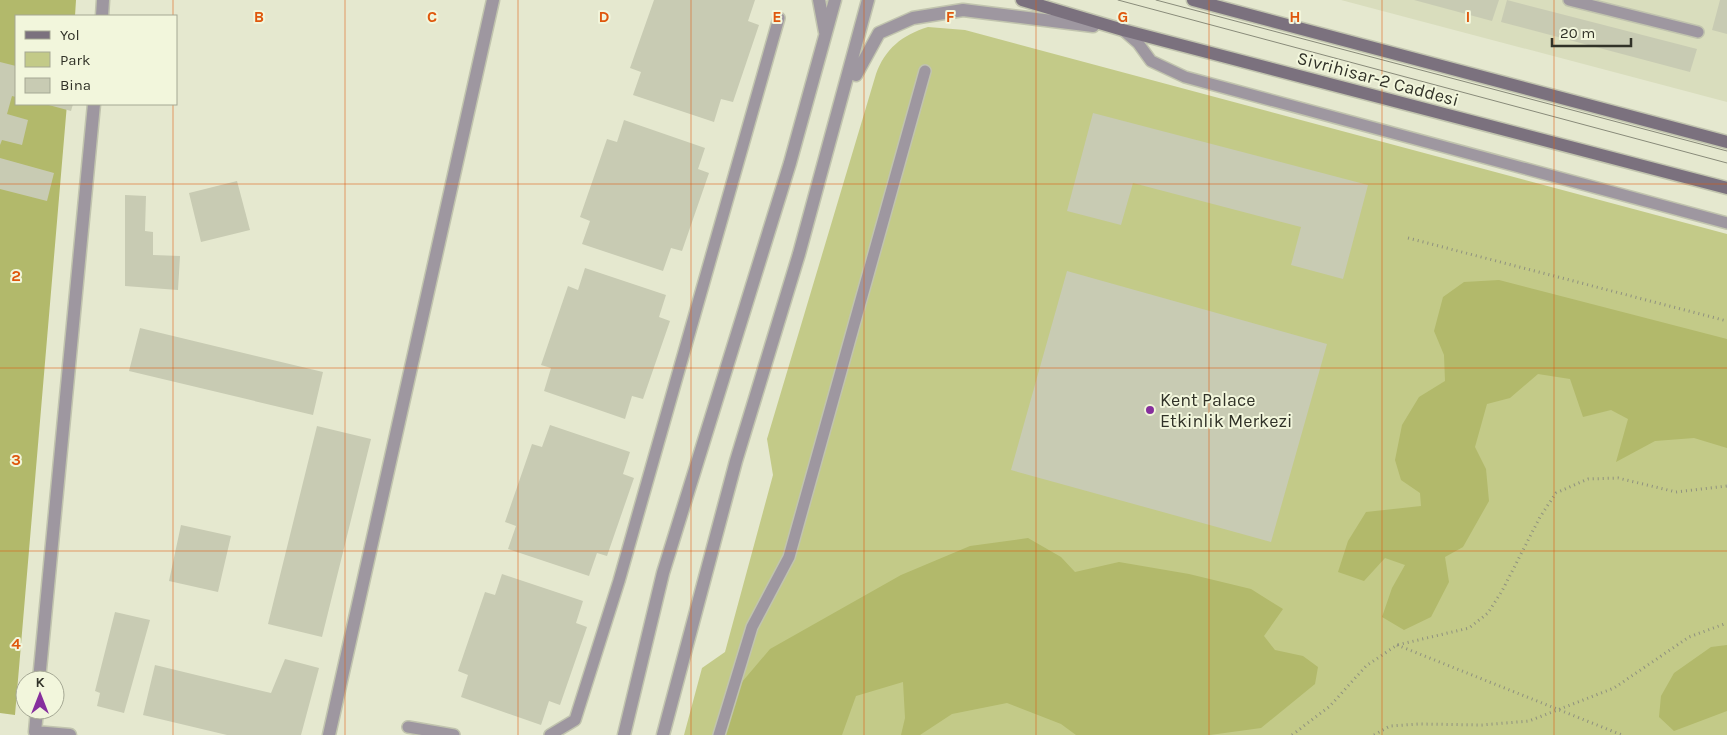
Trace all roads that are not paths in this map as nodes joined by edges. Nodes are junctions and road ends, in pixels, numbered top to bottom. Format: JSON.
{"nodes":[{"id":1,"x":103,"y":0,"type":"edge"},
{"id":2,"x":493,"y":0,"type":"edge"},
{"id":3,"x":819,"y":0,"type":"edge"},
{"id":4,"x":835,"y":0,"type":"edge"},
{"id":5,"x":868,"y":0,"type":"edge"},
{"id":6,"x":1022,"y":0,"type":"edge"},
{"id":7,"x":1569,"y":0,"type":"edge"},
{"id":8,"x":1198,"y":1,"type":"edge"},
{"id":9,"x":102,"y":15,"type":"edge"},
{"id":10,"x":779,"y":18,"type":"dead end"},
{"id":11,"x":1123,"y":30,"type":"junction"},
{"id":12,"x":1698,"y":32,"type":"dead end"},
{"id":13,"x":826,"y":34,"type":"junction"},
{"id":14,"x":925,"y":70,"type":"dead end"},
{"id":15,"x":94,"y":105,"type":"edge"},
{"id":16,"x":837,"y":119,"type":"junction"},
{"id":17,"x":1727,"y":142,"type":"edge"},
{"id":18,"x":1727,"y":188,"type":"edge"},
{"id":19,"x":1727,"y":223,"type":"edge"},
{"id":20,"x":40,"y":670,"type":"edge"},
{"id":21,"x":36,"y":720,"type":"edge"},
{"id":22,"x":408,"y":727,"type":"dead end"},
{"id":23,"x":623,"y":733,"type":"edge"},
{"id":24,"x":70,"y":735,"type":"edge"},
{"id":25,"x":330,"y":735,"type":"edge"},
{"id":26,"x":454,"y":735,"type":"edge"},
{"id":27,"x":550,"y":735,"type":"edge"},
{"id":28,"x":663,"y":735,"type":"edge"},
{"id":29,"x":719,"y":735,"type":"edge"}],
"edges":[{"from":1,"to":9,"type":"street"},
{"from":2,"to":25,"type":"street"},
{"from":3,"to":13,"type":"street"},
{"from":4,"to":13,"type":"street"},
{"from":5,"to":16,"type":"street"},
{"from":6,"to":11,"type":"main road","name":"Sivrihisar-2 Caddesi"},
{"from":7,"to":12,"type":"lane"},
{"from":8,"to":17,"type":"main road"},
{"from":10,"to":27,"type":"lane"},
{"from":11,"to":16,"type":"street"},
{"from":11,"to":18,"type":"main road","name":"Sivrihisar-2 Caddesi"},
{"from":11,"to":19,"type":"lane"},
{"from":13,"to":23,"type":"street"},
{"from":14,"to":29,"type":"lane"},
{"from":15,"to":20,"type":"street"},
{"from":16,"to":28,"type":"street"},
{"from":21,"to":24,"type":"street"},
{"from":22,"to":26,"type":"lane"}]}
